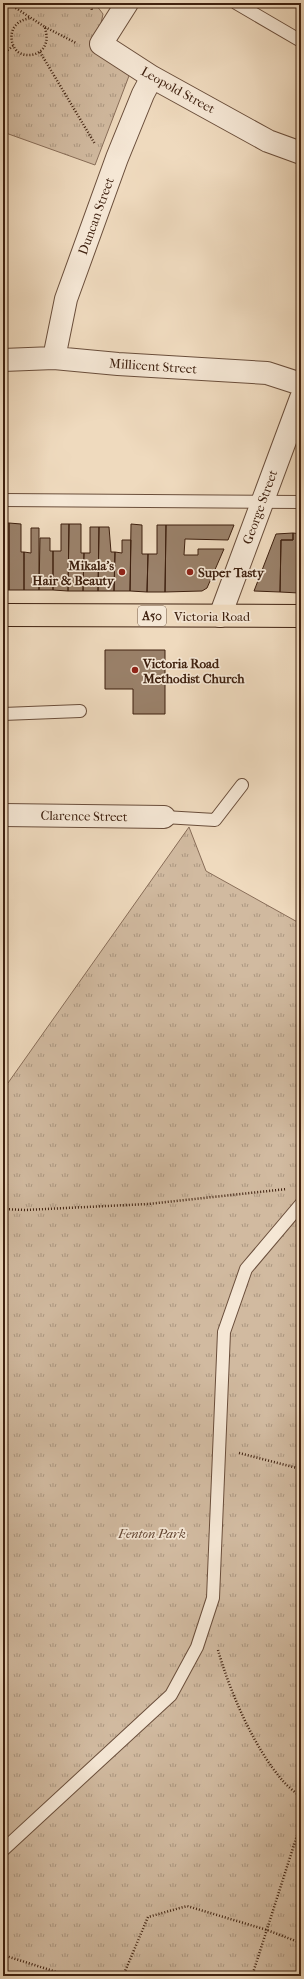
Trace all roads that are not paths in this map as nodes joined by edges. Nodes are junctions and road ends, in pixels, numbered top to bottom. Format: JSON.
{"nodes":[{"id":1,"x":127,"y":3,"type":"edge"},
{"id":2,"x":236,"y":3,"type":"edge"},
{"id":3,"x":301,"y":41,"type":"edge"},
{"id":4,"x":152,"y":77,"type":"junction"},
{"id":5,"x":301,"y":153,"type":"edge"},
{"id":6,"x":54,"y":358,"type":"junction"},
{"id":7,"x":3,"y":360,"type":"edge"},
{"id":8,"x":301,"y":384,"type":"edge"},
{"id":9,"x":301,"y":398,"type":"edge"},
{"id":10,"x":3,"y":500,"type":"edge"},
{"id":11,"x":261,"y":502,"type":"junction"},
{"id":12,"x":301,"y":502,"type":"edge"},
{"id":13,"x":3,"y":615,"type":"edge"},
{"id":14,"x":220,"y":616,"type":"junction"},
{"id":15,"x":301,"y":616,"type":"edge"},
{"id":16,"x":80,"y":711,"type":"dead end"},
{"id":17,"x":3,"y":714,"type":"edge"},
{"id":18,"x":242,"y":785,"type":"dead end"},
{"id":19,"x":3,"y":815,"type":"edge"},
{"id":20,"x":164,"y":816,"type":"joint"},
{"id":21,"x":301,"y":1204,"type":"edge"},
{"id":22,"x":3,"y":1850,"type":"edge"}],
"edges":[{"from":1,"to":4,"type":"street","name":"Leopold Street"},
{"from":2,"to":3,"type":"lane"},
{"from":4,"to":5,"type":"street","name":"Leopold Street"},
{"from":4,"to":6,"type":"street","name":"Duncan Street"},
{"from":6,"to":7,"type":"street","name":"Millicent Street"},
{"from":6,"to":8,"type":"street","name":"Millicent Street"},
{"from":9,"to":11,"type":"street","name":"George Street"},
{"from":10,"to":11,"type":"lane"},
{"from":11,"to":12,"type":"lane"},
{"from":11,"to":14,"type":"street","name":"George Street"},
{"from":13,"to":14,"type":"main road","name":"Victoria Road","number":"A50"},
{"from":14,"to":15,"type":"main road","name":"Victoria Road","number":"A50"},
{"from":16,"to":17,"type":"lane"},
{"from":18,"to":20,"type":"lane"},
{"from":19,"to":20,"type":"street","name":"Clarence Street"},
{"from":21,"to":22,"type":"lane"}]}
